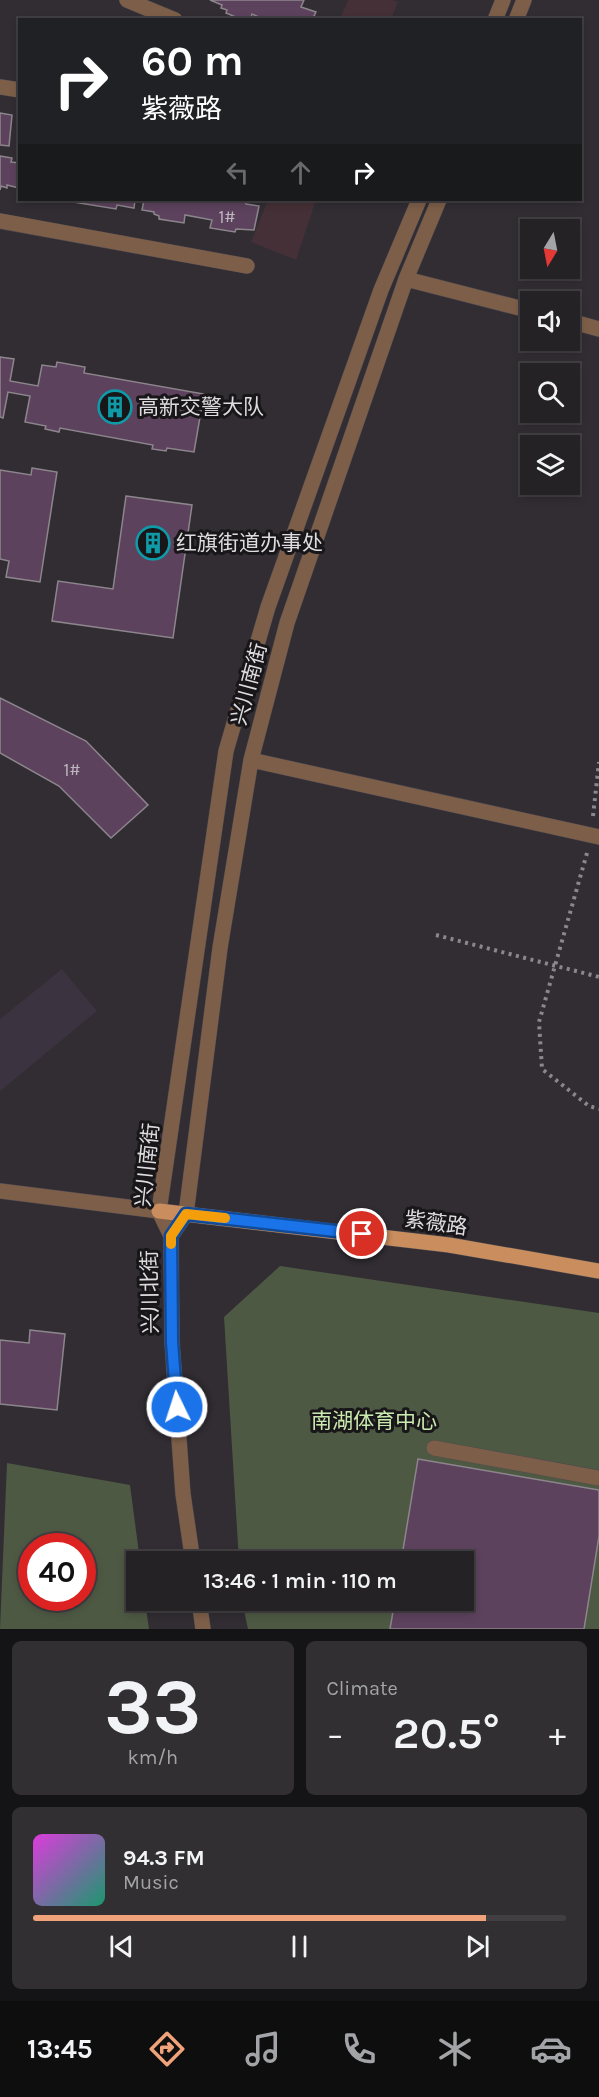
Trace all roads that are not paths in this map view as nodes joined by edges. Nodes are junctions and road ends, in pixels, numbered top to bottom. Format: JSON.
{"nodes":[{"id":1,"x":127,"y":0,"type":"edge"},
{"id":2,"x":524,"y":0,"type":"edge"},
{"id":3,"x":170,"y":18,"type":"edge"},
{"id":4,"x":517,"y":18,"type":"edge"},
{"id":5,"x":0,"y":87,"type":"edge"},
{"id":6,"x":18,"y":90,"type":"edge"},
{"id":7,"x":419,"y":201,"type":"edge"},
{"id":8,"x":439,"y":201,"type":"edge"},
{"id":9,"x":0,"y":221,"type":"edge"},
{"id":10,"x":247,"y":266,"type":"dead end"},
{"id":11,"x":406,"y":279,"type":"junction"},
{"id":12,"x":520,"y":308,"type":"edge"},
{"id":13,"x":580,"y":324,"type":"edge"},
{"id":14,"x":599,"y":329,"type":"edge"},
{"id":15,"x":251,"y":760,"type":"junction"},
{"id":16,"x":595,"y":836,"type":"edge"},
{"id":17,"x":0,"y":1191,"type":"edge"},
{"id":18,"x":159,"y":1210,"type":"junction"},
{"id":19,"x":186,"y":1214,"type":"junction"},
{"id":20,"x":171,"y":1236,"type":"junction"},
{"id":21,"x":599,"y":1271,"type":"edge"},
{"id":22,"x":434,"y":1448,"type":"dead end"},
{"id":23,"x":599,"y":1478,"type":"edge"},
{"id":24,"x":191,"y":1551,"type":"edge"},
{"id":25,"x":201,"y":1611,"type":"edge"},
{"id":26,"x":203,"y":1629,"type":"edge"}],
"edges":[{"from":1,"to":3,"type":"street"},
{"from":2,"to":4,"type":"street"},
{"from":5,"to":6,"type":"street"},
{"from":7,"to":18,"type":"street","name":"兴川南街"},
{"from":8,"to":11,"type":"street","name":"兴川南街"},
{"from":9,"to":10,"type":"street"},
{"from":11,"to":12,"type":"street"},
{"from":11,"to":15,"type":"street","name":"兴川南街"},
{"from":13,"to":14,"type":"street"},
{"from":15,"to":16,"type":"street"},
{"from":15,"to":19,"type":"street","name":"兴川南街"},
{"from":17,"to":18,"type":"street"},
{"from":18,"to":19,"type":"main road","name":"紫薇路"},
{"from":18,"to":20,"type":"street","name":"兴川南街"},
{"from":19,"to":20,"type":"street","name":"兴川南街"},
{"from":19,"to":21,"type":"main road","name":"紫薇路"},
{"from":20,"to":24,"type":"street","name":"兴川北街"},
{"from":22,"to":23,"type":"street"},
{"from":25,"to":26,"type":"street"}]}
